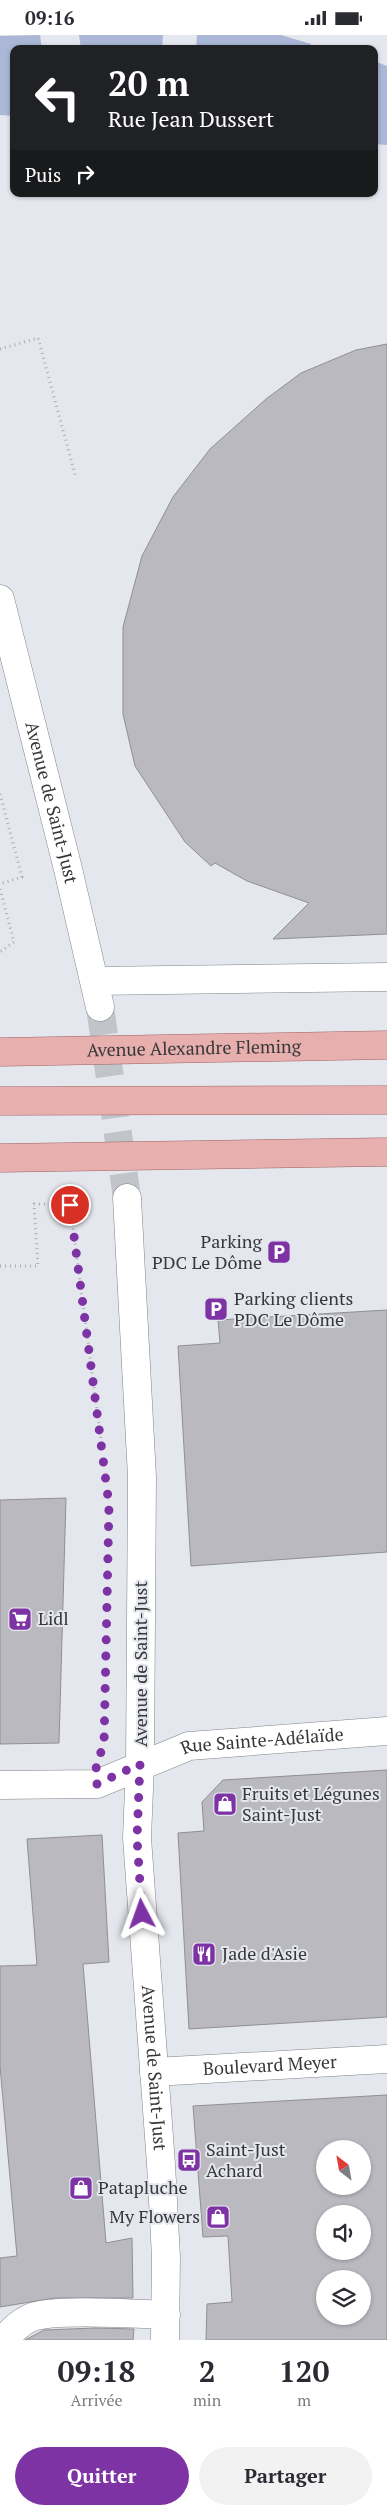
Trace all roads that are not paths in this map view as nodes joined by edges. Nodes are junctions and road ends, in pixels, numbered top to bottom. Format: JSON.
{"nodes":[{"id":1,"x":0,"y":599,"type":"edge"},
{"id":2,"x":387,"y":977,"type":"edge"},
{"id":3,"x":387,"y":1045,"type":"edge"},
{"id":4,"x":0,"y":1052,"type":"edge"},
{"id":5,"x":387,"y":1100,"type":"edge"},
{"id":6,"x":0,"y":1101,"type":"edge"},
{"id":7,"x":387,"y":1152,"type":"edge"},
{"id":8,"x":0,"y":1158,"type":"edge"},
{"id":9,"x":127,"y":1198,"type":"tunnel mouth"},
{"id":10,"x":387,"y":1731,"type":"edge"},
{"id":11,"x":140,"y":1764,"type":"junction"},
{"id":12,"x":0,"y":1785,"type":"edge"},
{"id":13,"x":387,"y":2059,"type":"edge"},
{"id":14,"x":154,"y":2072,"type":"junction"},
{"id":15,"x":165,"y":2327,"type":"edge"},
{"id":16,"x":4,"y":2340,"type":"edge"}],
"edges":[{"from":1,"to":2,"type":"street","name":"Avenue de Saint-Just"},
{"from":3,"to":4,"type":"main road","name":"Avenue Alexandre Fleming"},
{"from":5,"to":6,"type":"main road"},
{"from":7,"to":8,"type":"main road"},
{"from":9,"to":11,"type":"street","name":"Avenue de Saint-Just"},
{"from":10,"to":11,"type":"street","name":"Rue Sainte-Adélaïde"},
{"from":11,"to":12,"type":"street","name":"Rue Sainte-Adélaïde"},
{"from":11,"to":14,"type":"street","name":"Avenue de Saint-Just"},
{"from":13,"to":14,"type":"street","name":"Boulevard Meyer"},
{"from":14,"to":15,"type":"street","name":"Avenue de Saint-Just"},
{"from":15,"to":16,"type":"street"}]}
